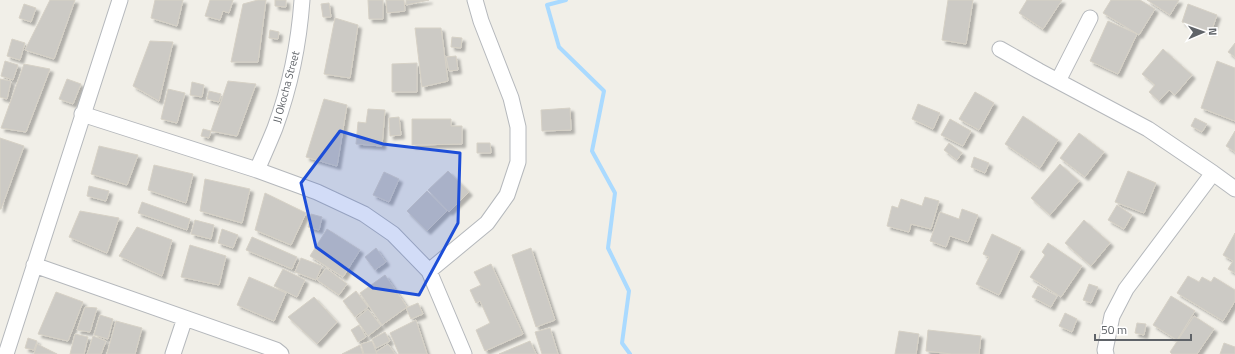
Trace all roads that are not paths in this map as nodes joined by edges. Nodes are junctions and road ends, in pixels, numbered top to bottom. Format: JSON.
{"nodes":[{"id":1,"x":120,"y":0,"type":"edge"},
{"id":2,"x":302,"y":0,"type":"edge"},
{"id":3,"x":475,"y":0,"type":"edge"},
{"id":4,"x":1090,"y":18,"type":"dead end"},
{"id":5,"x":1000,"y":49,"type":"dead end"},
{"id":6,"x":1058,"y":82,"type":"junction"},
{"id":7,"x":82,"y":114,"type":"junction"},
{"id":8,"x":257,"y":170,"type":"junction"},
{"id":9,"x":1213,"y":173,"type":"junction"},
{"id":10,"x":1235,"y":189,"type":"edge"},
{"id":11,"x":34,"y":265,"type":"junction"},
{"id":12,"x":429,"y":272,"type":"junction"},
{"id":13,"x":185,"y":318,"type":"junction"},
{"id":14,"x":6,"y":354,"type":"edge"},
{"id":15,"x":173,"y":354,"type":"edge"},
{"id":16,"x":281,"y":354,"type":"edge"},
{"id":17,"x":464,"y":354,"type":"edge"},
{"id":18,"x":1106,"y":354,"type":"edge"}],
"edges":[{"from":1,"to":7,"type":"street"},
{"from":2,"to":8,"type":"street","name":"JJ Okocha Street"},
{"from":3,"to":12,"type":"street"},
{"from":4,"to":6,"type":"street"},
{"from":5,"to":6,"type":"street"},
{"from":6,"to":9,"type":"street"},
{"from":7,"to":8,"type":"street"},
{"from":7,"to":11,"type":"street"},
{"from":8,"to":12,"type":"street"},
{"from":9,"to":10,"type":"street"},
{"from":9,"to":18,"type":"street"},
{"from":11,"to":13,"type":"street"},
{"from":11,"to":14,"type":"street"},
{"from":12,"to":17,"type":"street"},
{"from":13,"to":15,"type":"street"},
{"from":13,"to":16,"type":"street"}]}
